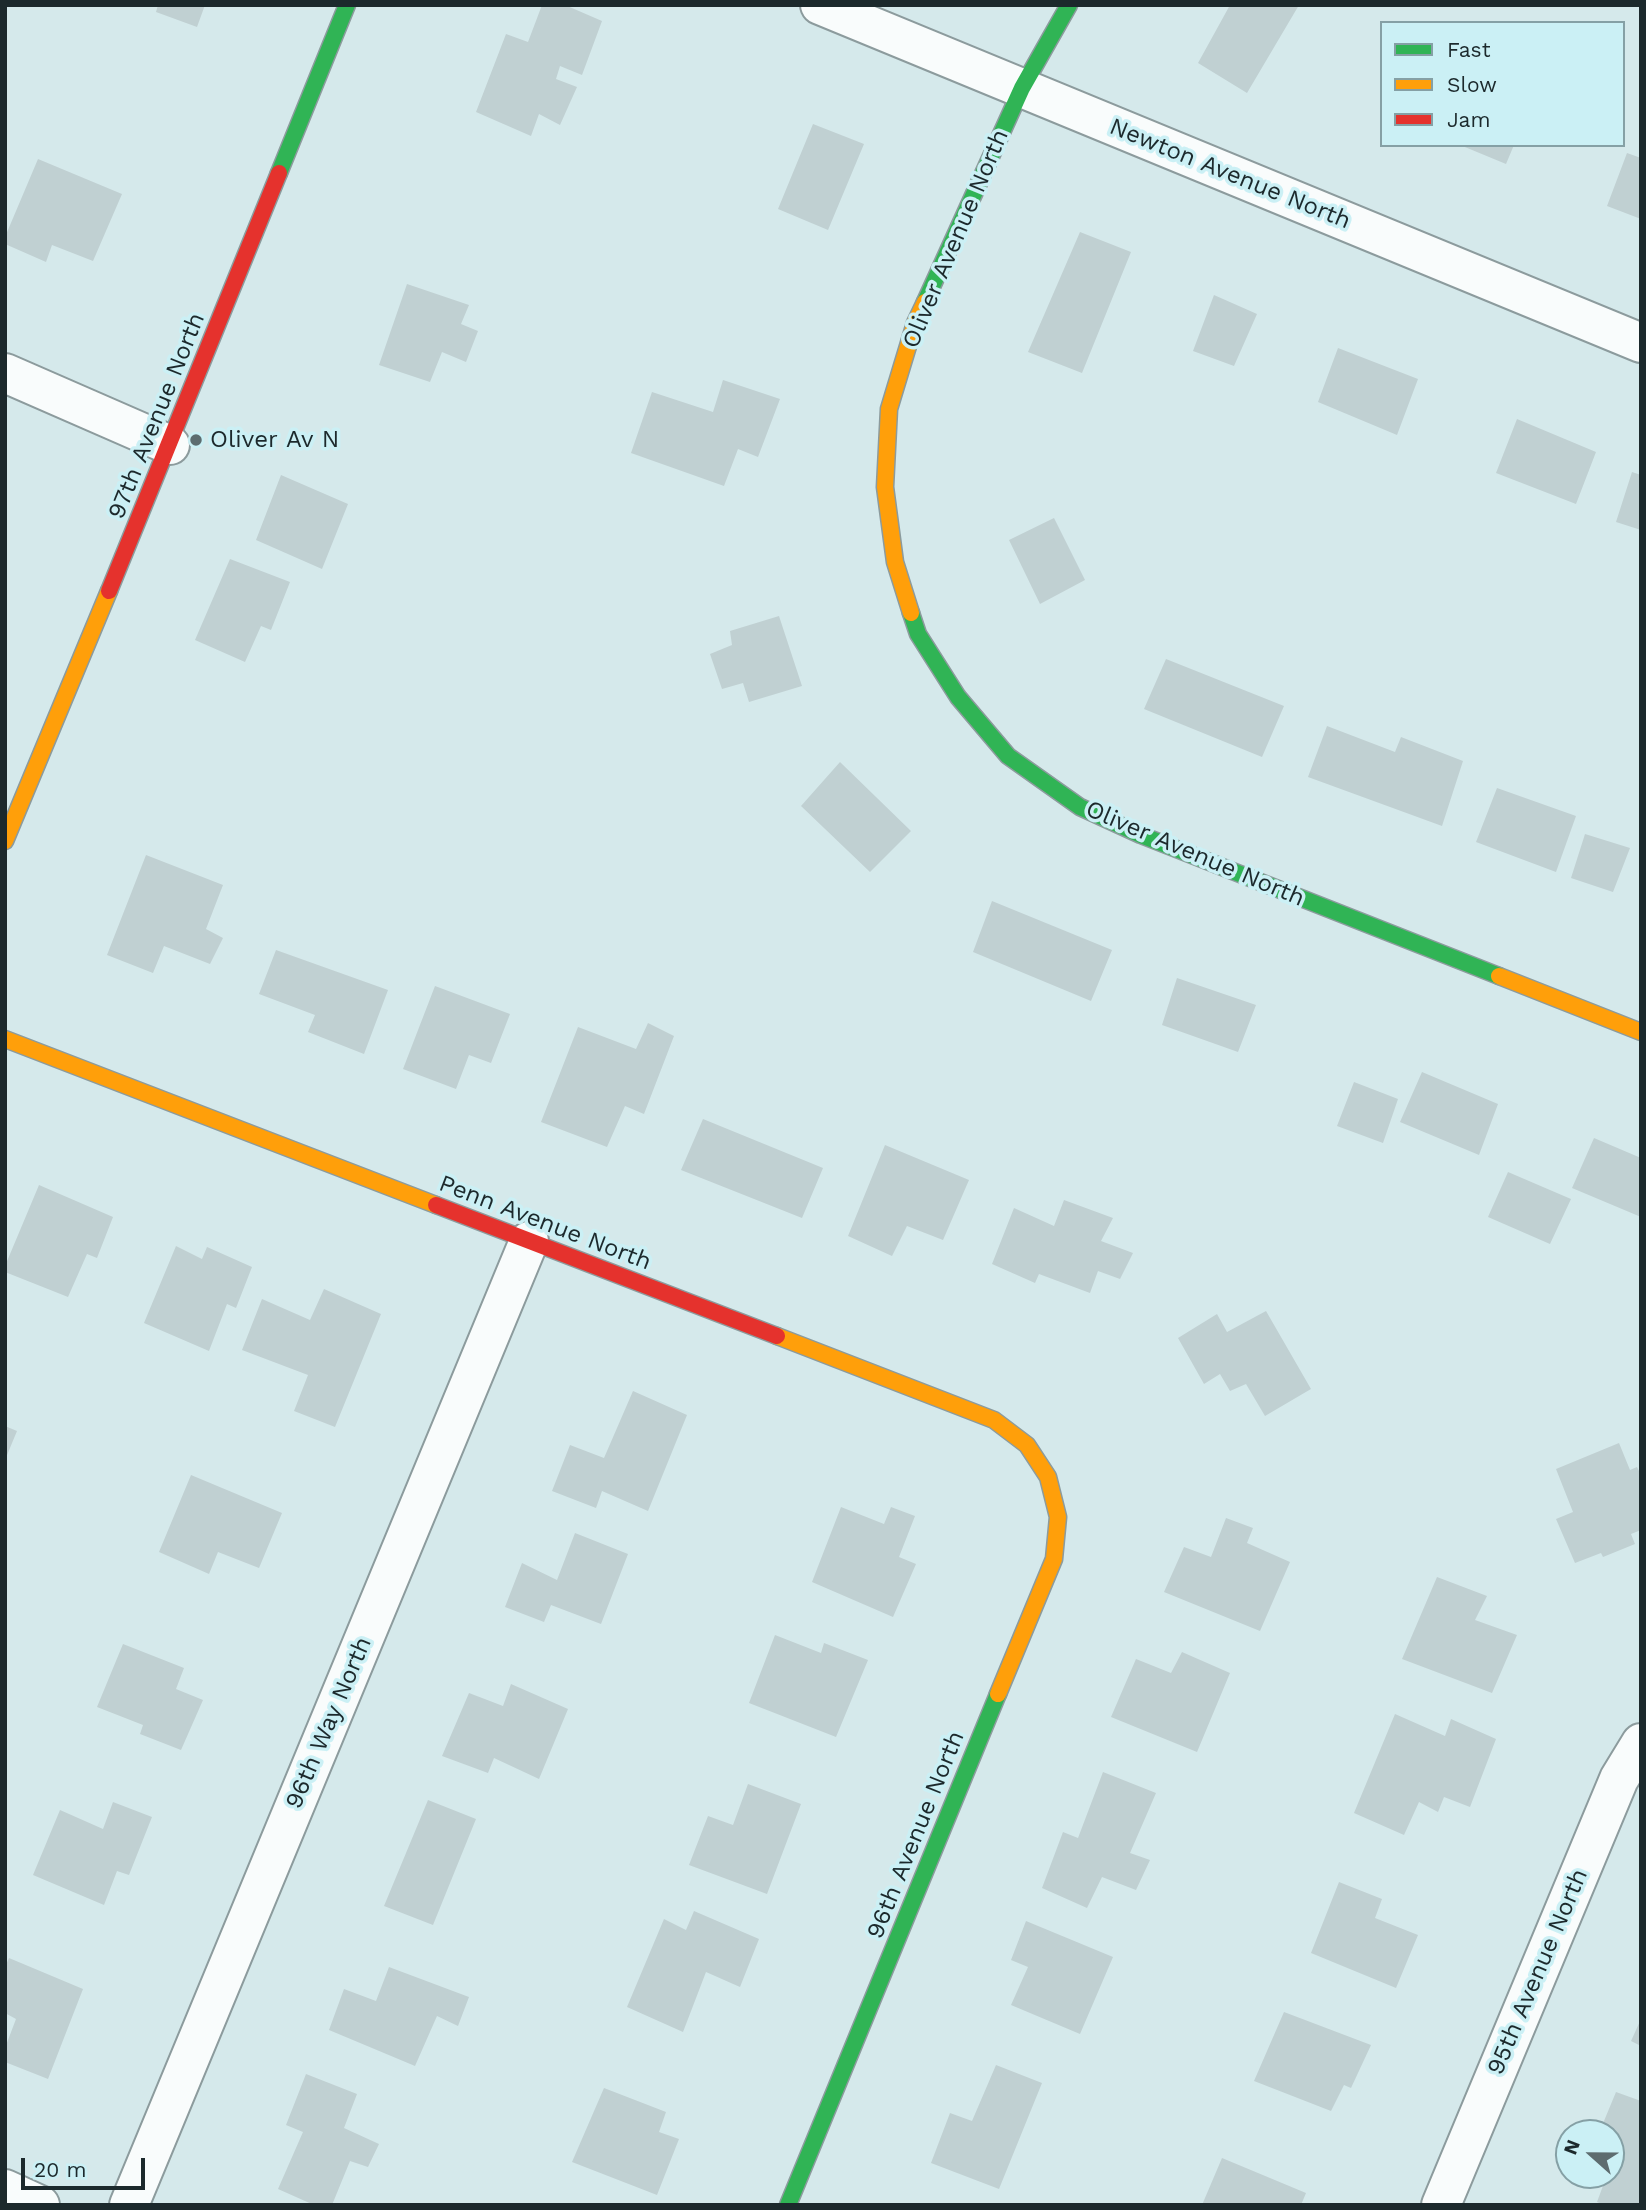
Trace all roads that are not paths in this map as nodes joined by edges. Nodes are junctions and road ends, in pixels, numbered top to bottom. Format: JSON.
{"nodes":[{"id":1,"x":347,"y":5,"type":"edge"},
{"id":2,"x":820,"y":5,"type":"edge"},
{"id":3,"x":1069,"y":5,"type":"edge"},
{"id":4,"x":1022,"y":88,"type":"junction"},
{"id":5,"x":1641,"y":343,"type":"edge"},
{"id":6,"x":5,"y":373,"type":"edge"},
{"id":7,"x":170,"y":445,"type":"junction"},
{"id":8,"x":5,"y":841,"type":"edge"},
{"id":9,"x":1641,"y":1032,"type":"edge"},
{"id":10,"x":5,"y":1039,"type":"edge"},
{"id":11,"x":529,"y":1241,"type":"junction"},
{"id":12,"x":1048,"y":1477,"type":"joint"},
{"id":13,"x":1641,"y":1743,"type":"edge"},
{"id":14,"x":5,"y":2189,"type":"edge"},
{"id":15,"x":40,"y":2205,"type":"edge"},
{"id":16,"x":129,"y":2205,"type":"edge"},
{"id":17,"x":788,"y":2205,"type":"edge"},
{"id":18,"x":1441,"y":2205,"type":"edge"}],
"edges":[{"from":1,"to":7,"type":"street","name":"97th Avenue North"},
{"from":2,"to":4,"type":"street","name":"Newton Avenue North"},
{"from":3,"to":4,"type":"street"},
{"from":4,"to":5,"type":"street","name":"Newton Avenue North"},
{"from":4,"to":9,"type":"street","name":"Oliver Avenue North"},
{"from":6,"to":7,"type":"street"},
{"from":7,"to":8,"type":"street","name":"97th Avenue North"},
{"from":10,"to":11,"type":"street","name":"Penn Avenue North"},
{"from":11,"to":12,"type":"street","name":"Penn Avenue North"},
{"from":11,"to":16,"type":"street","name":"96th Way North"},
{"from":12,"to":17,"type":"street","name":"96th Avenue North"},
{"from":13,"to":18,"type":"street","name":"95th Avenue North"},
{"from":14,"to":15,"type":"street"}]}
